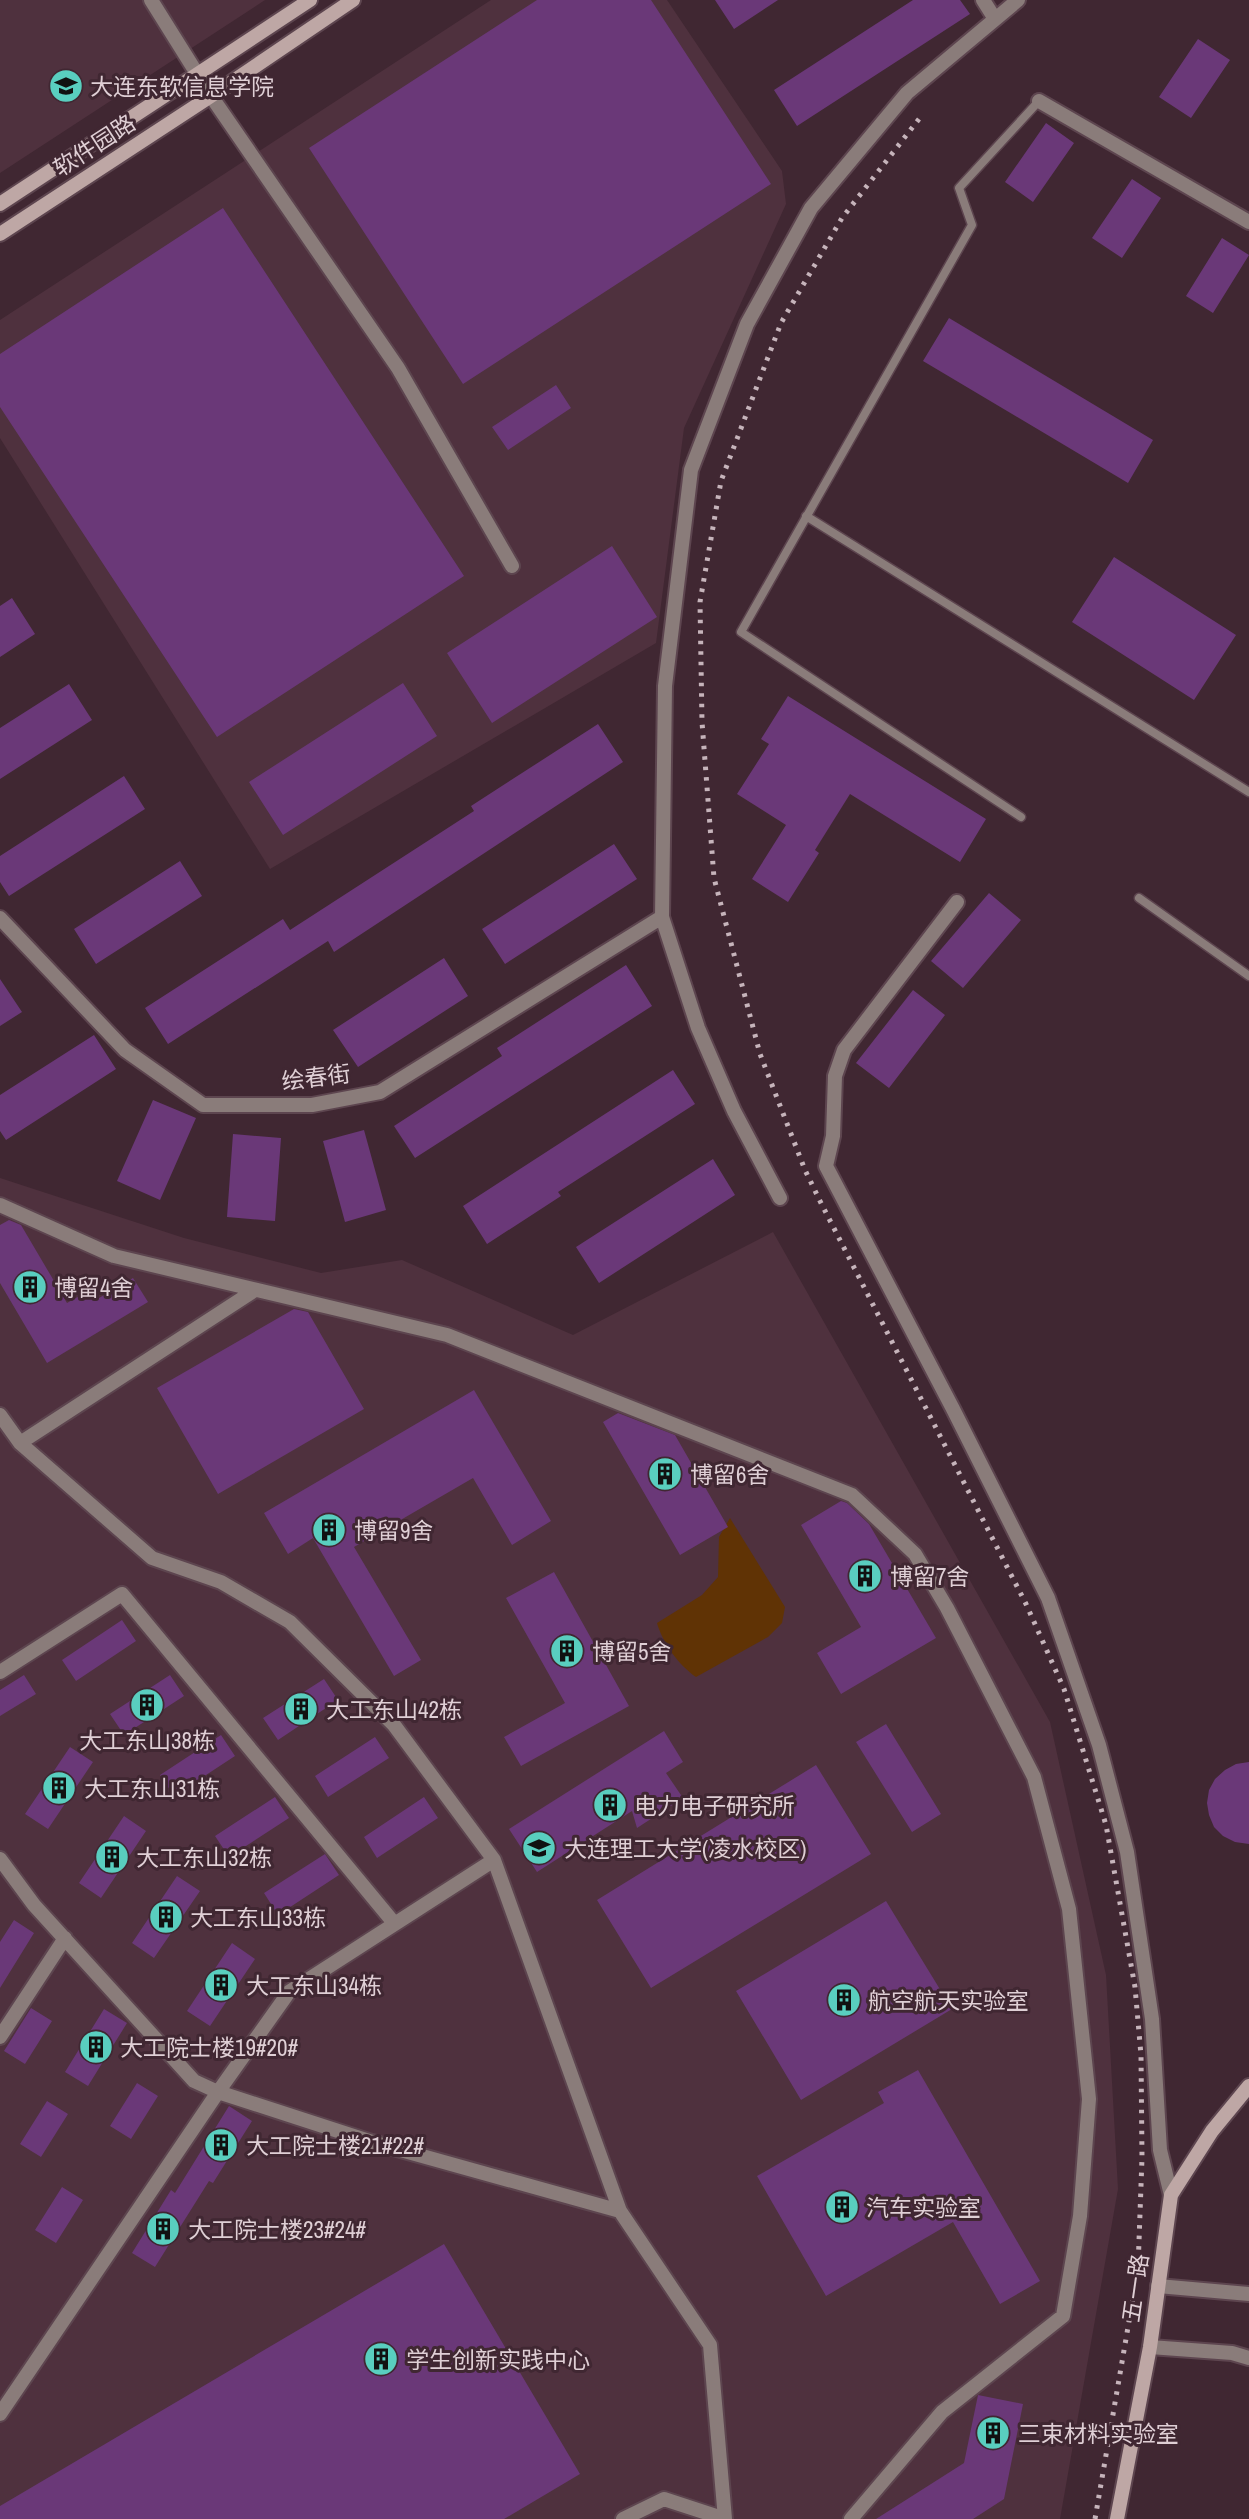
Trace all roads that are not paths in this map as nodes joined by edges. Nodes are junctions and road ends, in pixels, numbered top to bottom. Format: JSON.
{"nodes":[{"id":1,"x":151,"y":0,"type":"edge"},
{"id":2,"x":310,"y":0,"type":"edge"},
{"id":3,"x":353,"y":0,"type":"edge"},
{"id":4,"x":983,"y":0,"type":"edge"},
{"id":5,"x":1018,"y":0,"type":"edge"},
{"id":6,"x":995,"y":19,"type":"junction"},
{"id":7,"x":197,"y":74,"type":"junction"},
{"id":8,"x":211,"y":96,"type":"junction"},
{"id":9,"x":1039,"y":101,"type":"joint"},
{"id":10,"x":0,"y":204,"type":"edge"},
{"id":11,"x":1249,"y":222,"type":"edge"},
{"id":12,"x":0,"y":234,"type":"edge"},
{"id":13,"x":806,"y":516,"type":"junction"},
{"id":14,"x":512,"y":566,"type":"dead end"},
{"id":15,"x":1249,"y":792,"type":"edge"},
{"id":16,"x":1021,"y":817,"type":"dead end"},
{"id":17,"x":1139,"y":898,"type":"dead end"},
{"id":18,"x":957,"y":902,"type":"dead end"},
{"id":19,"x":662,"y":917,"type":"junction"},
{"id":20,"x":0,"y":918,"type":"edge"},
{"id":21,"x":1249,"y":975,"type":"edge"},
{"id":22,"x":780,"y":1198,"type":"dead end"},
{"id":23,"x":0,"y":1205,"type":"edge"},
{"id":24,"x":255,"y":1290,"type":"junction"},
{"id":25,"x":0,"y":1415,"type":"edge"},
{"id":26,"x":20,"y":1443,"type":"junction"},
{"id":27,"x":0,"y":1672,"type":"edge"},
{"id":28,"x":0,"y":1859,"type":"edge"},
{"id":29,"x":494,"y":1860,"type":"junction"},
{"id":30,"x":394,"y":1923,"type":"junction"},
{"id":31,"x":65,"y":1938,"type":"junction"},
{"id":32,"x":0,"y":2037,"type":"edge"},
{"id":33,"x":1249,"y":2086,"type":"edge"},
{"id":34,"x":218,"y":2092,"type":"junction"},
{"id":35,"x":1171,"y":2195,"type":"junction"},
{"id":36,"x":620,"y":2211,"type":"junction"},
{"id":37,"x":1158,"y":2286,"type":"junction"},
{"id":38,"x":1249,"y":2294,"type":"edge"},
{"id":39,"x":1150,"y":2347,"type":"junction"},
{"id":40,"x":1249,"y":2358,"type":"edge"},
{"id":41,"x":0,"y":2414,"type":"edge"},
{"id":42,"x":623,"y":2519,"type":"edge"},
{"id":43,"x":725,"y":2519,"type":"edge"},
{"id":44,"x":851,"y":2519,"type":"edge"},
{"id":45,"x":1117,"y":2519,"type":"edge"}],
"edges":[{"from":1,"to":7,"type":"street"},
{"from":2,"to":7,"type":"main road","name":"软件园路"},
{"from":3,"to":8,"type":"main road","name":"软件园路"},
{"from":4,"to":6,"type":"street"},
{"from":5,"to":6,"type":"street"},
{"from":6,"to":19,"type":"street"},
{"from":7,"to":8,"type":"street"},
{"from":7,"to":10,"type":"main road","name":"软件园路"},
{"from":8,"to":12,"type":"main road","name":"软件园路"},
{"from":8,"to":14,"type":"street"},
{"from":9,"to":11,"type":"street"},
{"from":9,"to":13,"type":"lane"},
{"from":13,"to":15,"type":"lane"},
{"from":13,"to":16,"type":"lane"},
{"from":17,"to":21,"type":"lane"},
{"from":18,"to":35,"type":"street"},
{"from":19,"to":20,"type":"street","name":"绘春街"},
{"from":19,"to":22,"type":"street"},
{"from":23,"to":24,"type":"street"},
{"from":24,"to":26,"type":"street"},
{"from":24,"to":44,"type":"street"},
{"from":25,"to":26,"type":"street"},
{"from":26,"to":29,"type":"street"},
{"from":27,"to":30,"type":"street"},
{"from":28,"to":31,"type":"street"},
{"from":29,"to":30,"type":"street"},
{"from":29,"to":36,"type":"street"},
{"from":30,"to":34,"type":"street"},
{"from":31,"to":32,"type":"street"},
{"from":31,"to":34,"type":"street"},
{"from":33,"to":35,"type":"main road","name":"五一路"},
{"from":34,"to":36,"type":"street"},
{"from":34,"to":41,"type":"street"},
{"from":35,"to":37,"type":"main road","name":"五一路"},
{"from":36,"to":43,"type":"street"},
{"from":37,"to":38,"type":"street"},
{"from":37,"to":39,"type":"main road","name":"五一路"},
{"from":39,"to":40,"type":"street"},
{"from":39,"to":45,"type":"main road","name":"五一路"},
{"from":42,"to":43,"type":"street"}]}
